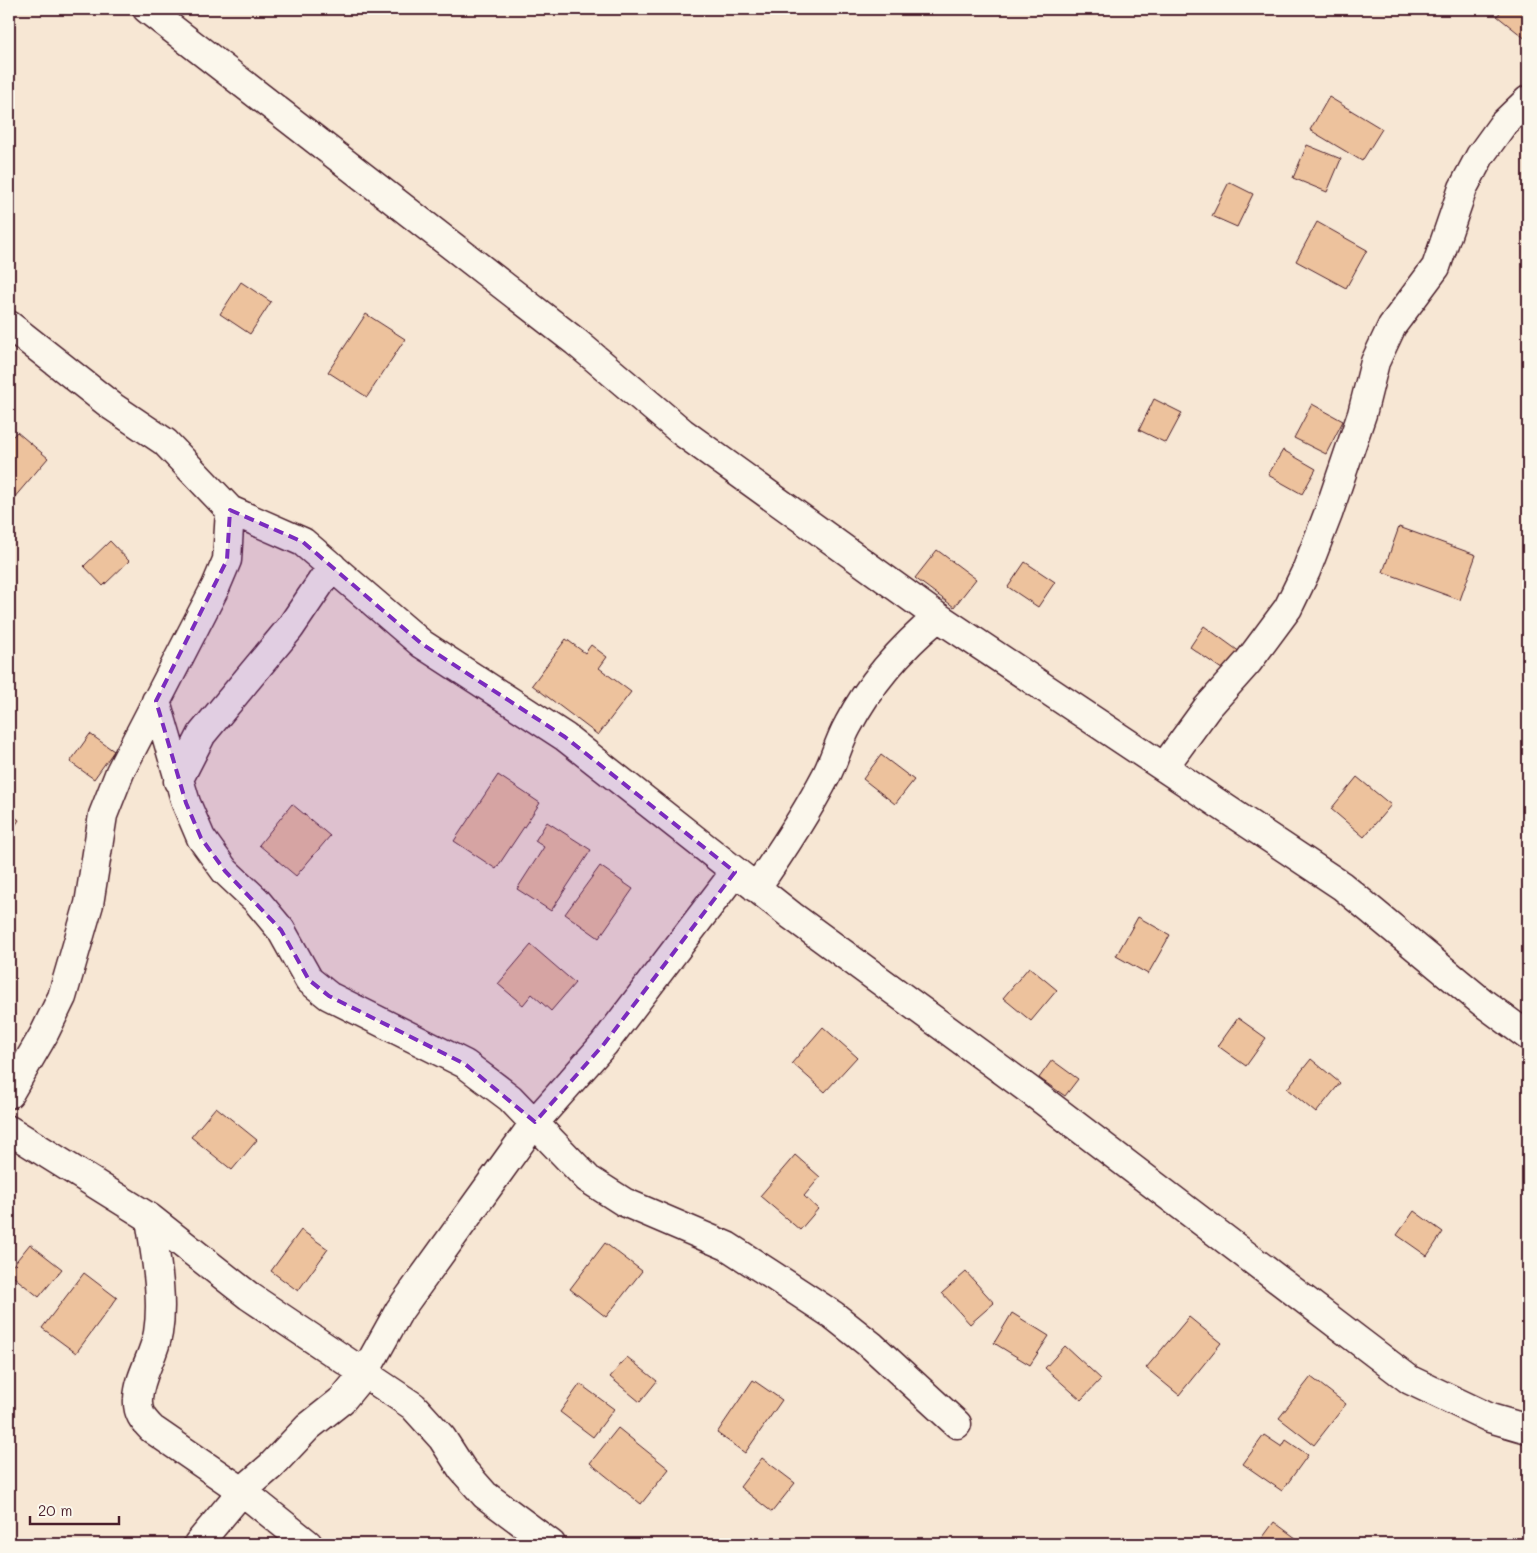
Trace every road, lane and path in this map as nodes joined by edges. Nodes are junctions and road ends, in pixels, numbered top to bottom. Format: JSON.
{"nodes":[{"id":1,"x":147,"y":9,"type":"edge"},
{"id":2,"x":1528,"y":100,"type":"edge"},
{"id":3,"x":9,"y":325,"type":"edge"},
{"id":4,"x":230,"y":510,"type":"junction"},
{"id":5,"x":332,"y":566,"type":"junction"},
{"id":6,"x":938,"y":617,"type":"junction"},
{"id":7,"x":156,"y":701,"type":"junction"},
{"id":8,"x":1164,"y":767,"type":"junction"},
{"id":9,"x":178,"y":781,"type":"junction"},
{"id":10,"x":735,"y":872,"type":"junction"},
{"id":11,"x":756,"y":888,"type":"junction"},
{"id":12,"x":1528,"y":1036,"type":"edge"},
{"id":13,"x":9,"y":1094,"type":"edge"},
{"id":14,"x":535,"y":1122,"type":"junction"},
{"id":15,"x":9,"y":1130,"type":"edge"},
{"id":16,"x":150,"y":1218,"type":"junction"},
{"id":17,"x":365,"y":1372,"type":"junction"},
{"id":18,"x":957,"y":1424,"type":"dead end"},
{"id":19,"x":1528,"y":1429,"type":"edge"},
{"id":20,"x":242,"y":1491,"type":"junction"},
{"id":21,"x":198,"y":1544,"type":"edge"},
{"id":22,"x":308,"y":1544,"type":"edge"},
{"id":23,"x":551,"y":1544,"type":"edge"}],
"edges":[{"from":1,"to":6,"type":"street"},
{"from":2,"to":8,"type":"street"},
{"from":3,"to":4,"type":"street"},
{"from":4,"to":5,"type":"street"},
{"from":4,"to":7,"type":"street"},
{"from":5,"to":9,"type":"street"},
{"from":5,"to":10,"type":"street"},
{"from":6,"to":8,"type":"street"},
{"from":6,"to":11,"type":"street"},
{"from":7,"to":9,"type":"street"},
{"from":7,"to":13,"type":"street"},
{"from":8,"to":12,"type":"street"},
{"from":9,"to":14,"type":"street"},
{"from":10,"to":11,"type":"street"},
{"from":10,"to":14,"type":"street"},
{"from":11,"to":19,"type":"street"},
{"from":14,"to":17,"type":"street"},
{"from":14,"to":18,"type":"street"},
{"from":15,"to":16,"type":"street"},
{"from":16,"to":17,"type":"street"},
{"from":16,"to":20,"type":"street"},
{"from":17,"to":20,"type":"street"},
{"from":17,"to":23,"type":"street"},
{"from":20,"to":21,"type":"street"},
{"from":20,"to":22,"type":"street"}]}
